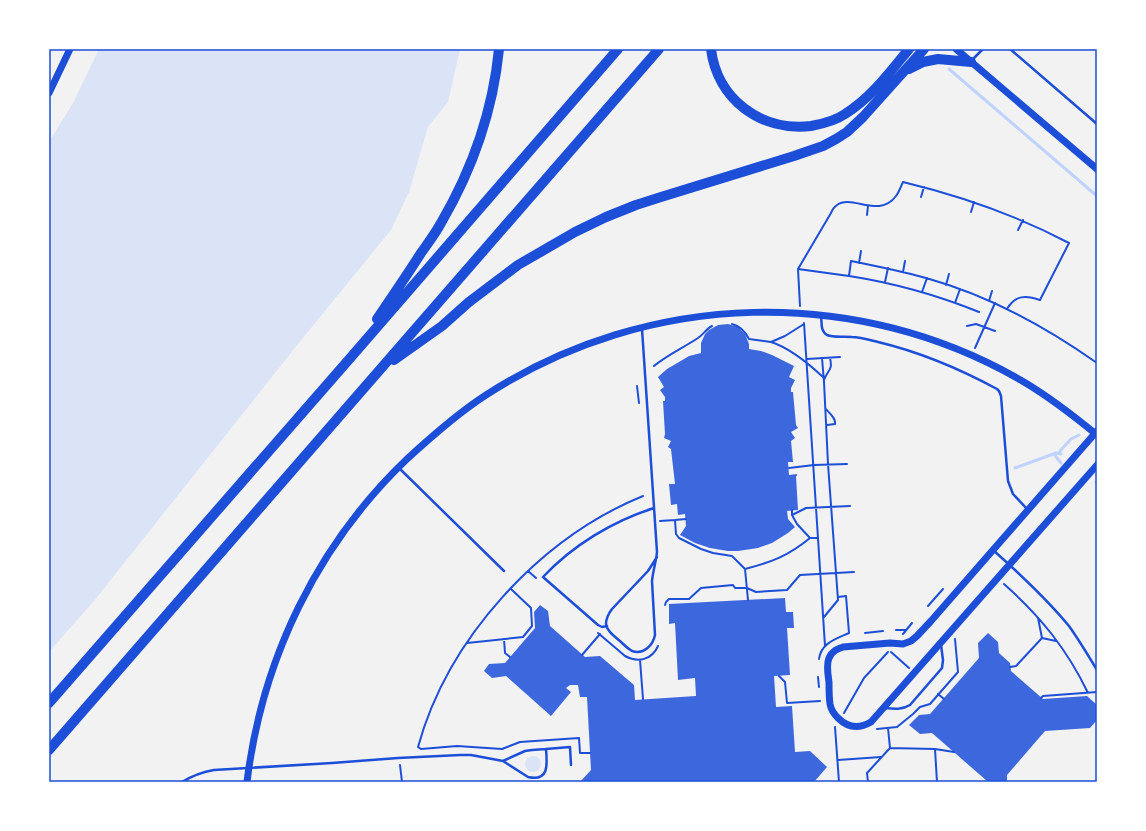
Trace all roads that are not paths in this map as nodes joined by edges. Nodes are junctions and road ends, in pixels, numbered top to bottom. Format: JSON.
{"nodes":[{"id":1,"x":70,"y":49,"type":"edge"},
{"id":2,"x":499,"y":49,"type":"edge"},
{"id":3,"x":618,"y":49,"type":"edge"},
{"id":4,"x":659,"y":49,"type":"edge"},
{"id":5,"x":711,"y":49,"type":"edge"},
{"id":6,"x":909,"y":49,"type":"edge"},
{"id":7,"x":924,"y":49,"type":"edge"},
{"id":8,"x":956,"y":49,"type":"edge"},
{"id":9,"x":983,"y":49,"type":"edge"},
{"id":10,"x":1010,"y":49,"type":"edge"},
{"id":11,"x":971,"y":62,"type":"junction"},
{"id":12,"x":905,"y":70,"type":"junction"},
{"id":13,"x":49,"y":93,"type":"edge"},
{"id":14,"x":1097,"y":124,"type":"edge"},
{"id":15,"x":1097,"y":169,"type":"edge"},
{"id":16,"x":821,"y":315,"type":"junction"},
{"id":17,"x":642,"y":327,"type":"junction"},
{"id":18,"x":352,"y":356,"type":"junction"},
{"id":19,"x":381,"y":369,"type":"junction"},
{"id":20,"x":1096,"y":433,"type":"edge"},
{"id":21,"x":1097,"y":465,"type":"edge"},
{"id":22,"x":398,"y":467,"type":"junction"},
{"id":23,"x":654,"y":508,"type":"junction"},
{"id":24,"x":1028,"y":510,"type":"junction"},
{"id":25,"x":993,"y":550,"type":"junction"},
{"id":26,"x":657,"y":557,"type":"junction"},
{"id":27,"x":1009,"y":565,"type":"junction"},
{"id":28,"x":504,"y":571,"type":"dead end"},
{"id":29,"x":607,"y":626,"type":"junction"},
{"id":30,"x":940,"y":643,"type":"junction"},
{"id":31,"x":1097,"y":670,"type":"edge"},
{"id":32,"x":49,"y":703,"type":"edge"},
{"id":33,"x":884,"y":708,"type":"junction"},
{"id":34,"x":546,"y":749,"type":"junction"},
{"id":35,"x":49,"y":750,"type":"edge"},
{"id":36,"x":503,"y":761,"type":"junction"},
{"id":37,"x":571,"y":765,"type":"dead end"},
{"id":38,"x":249,"y":769,"type":"junction"},
{"id":39,"x":182,"y":782,"type":"edge"},
{"id":40,"x":248,"y":782,"type":"edge"}],
"edges":[{"from":1,"to":13,"type":"street"},
{"from":2,"to":18,"type":"highway"},
{"from":3,"to":18,"type":"highway"},
{"from":4,"to":19,"type":"highway"},
{"from":5,"to":6,"type":"highway"},
{"from":7,"to":12,"type":"highway"},
{"from":8,"to":11,"type":"street"},
{"from":9,"to":11,"type":"lane"},
{"from":10,"to":14,"type":"lane"},
{"from":11,"to":12,"type":"highway"},
{"from":11,"to":15,"type":"street"},
{"from":12,"to":19,"type":"highway"},
{"from":16,"to":17,"type":"street"},
{"from":16,"to":20,"type":"street"},
{"from":16,"to":24,"type":"lane"},
{"from":17,"to":22,"type":"street"},
{"from":17,"to":23,"type":"lane"},
{"from":18,"to":32,"type":"highway"},
{"from":19,"to":35,"type":"highway"},
{"from":20,"to":24,"type":"street"},
{"from":21,"to":27,"type":"street"},
{"from":22,"to":28,"type":"lane"},
{"from":22,"to":38,"type":"street"},
{"from":23,"to":26,"type":"lane"},
{"from":23,"to":29,"type":"lane"},
{"from":24,"to":25,"type":"street"},
{"from":25,"to":27,"type":"lane"},
{"from":25,"to":33,"type":"street"},
{"from":26,"to":29,"type":"lane"},
{"from":26,"to":29,"type":"lane"},
{"from":27,"to":30,"type":"street"},
{"from":27,"to":31,"type":"lane"},
{"from":30,"to":33,"type":"street"},
{"from":30,"to":33,"type":"lane"},
{"from":34,"to":36,"type":"lane"},
{"from":34,"to":36,"type":"lane"},
{"from":34,"to":37,"type":"lane"},
{"from":36,"to":38,"type":"lane"},
{"from":38,"to":39,"type":"lane"},
{"from":38,"to":40,"type":"street"}]}
